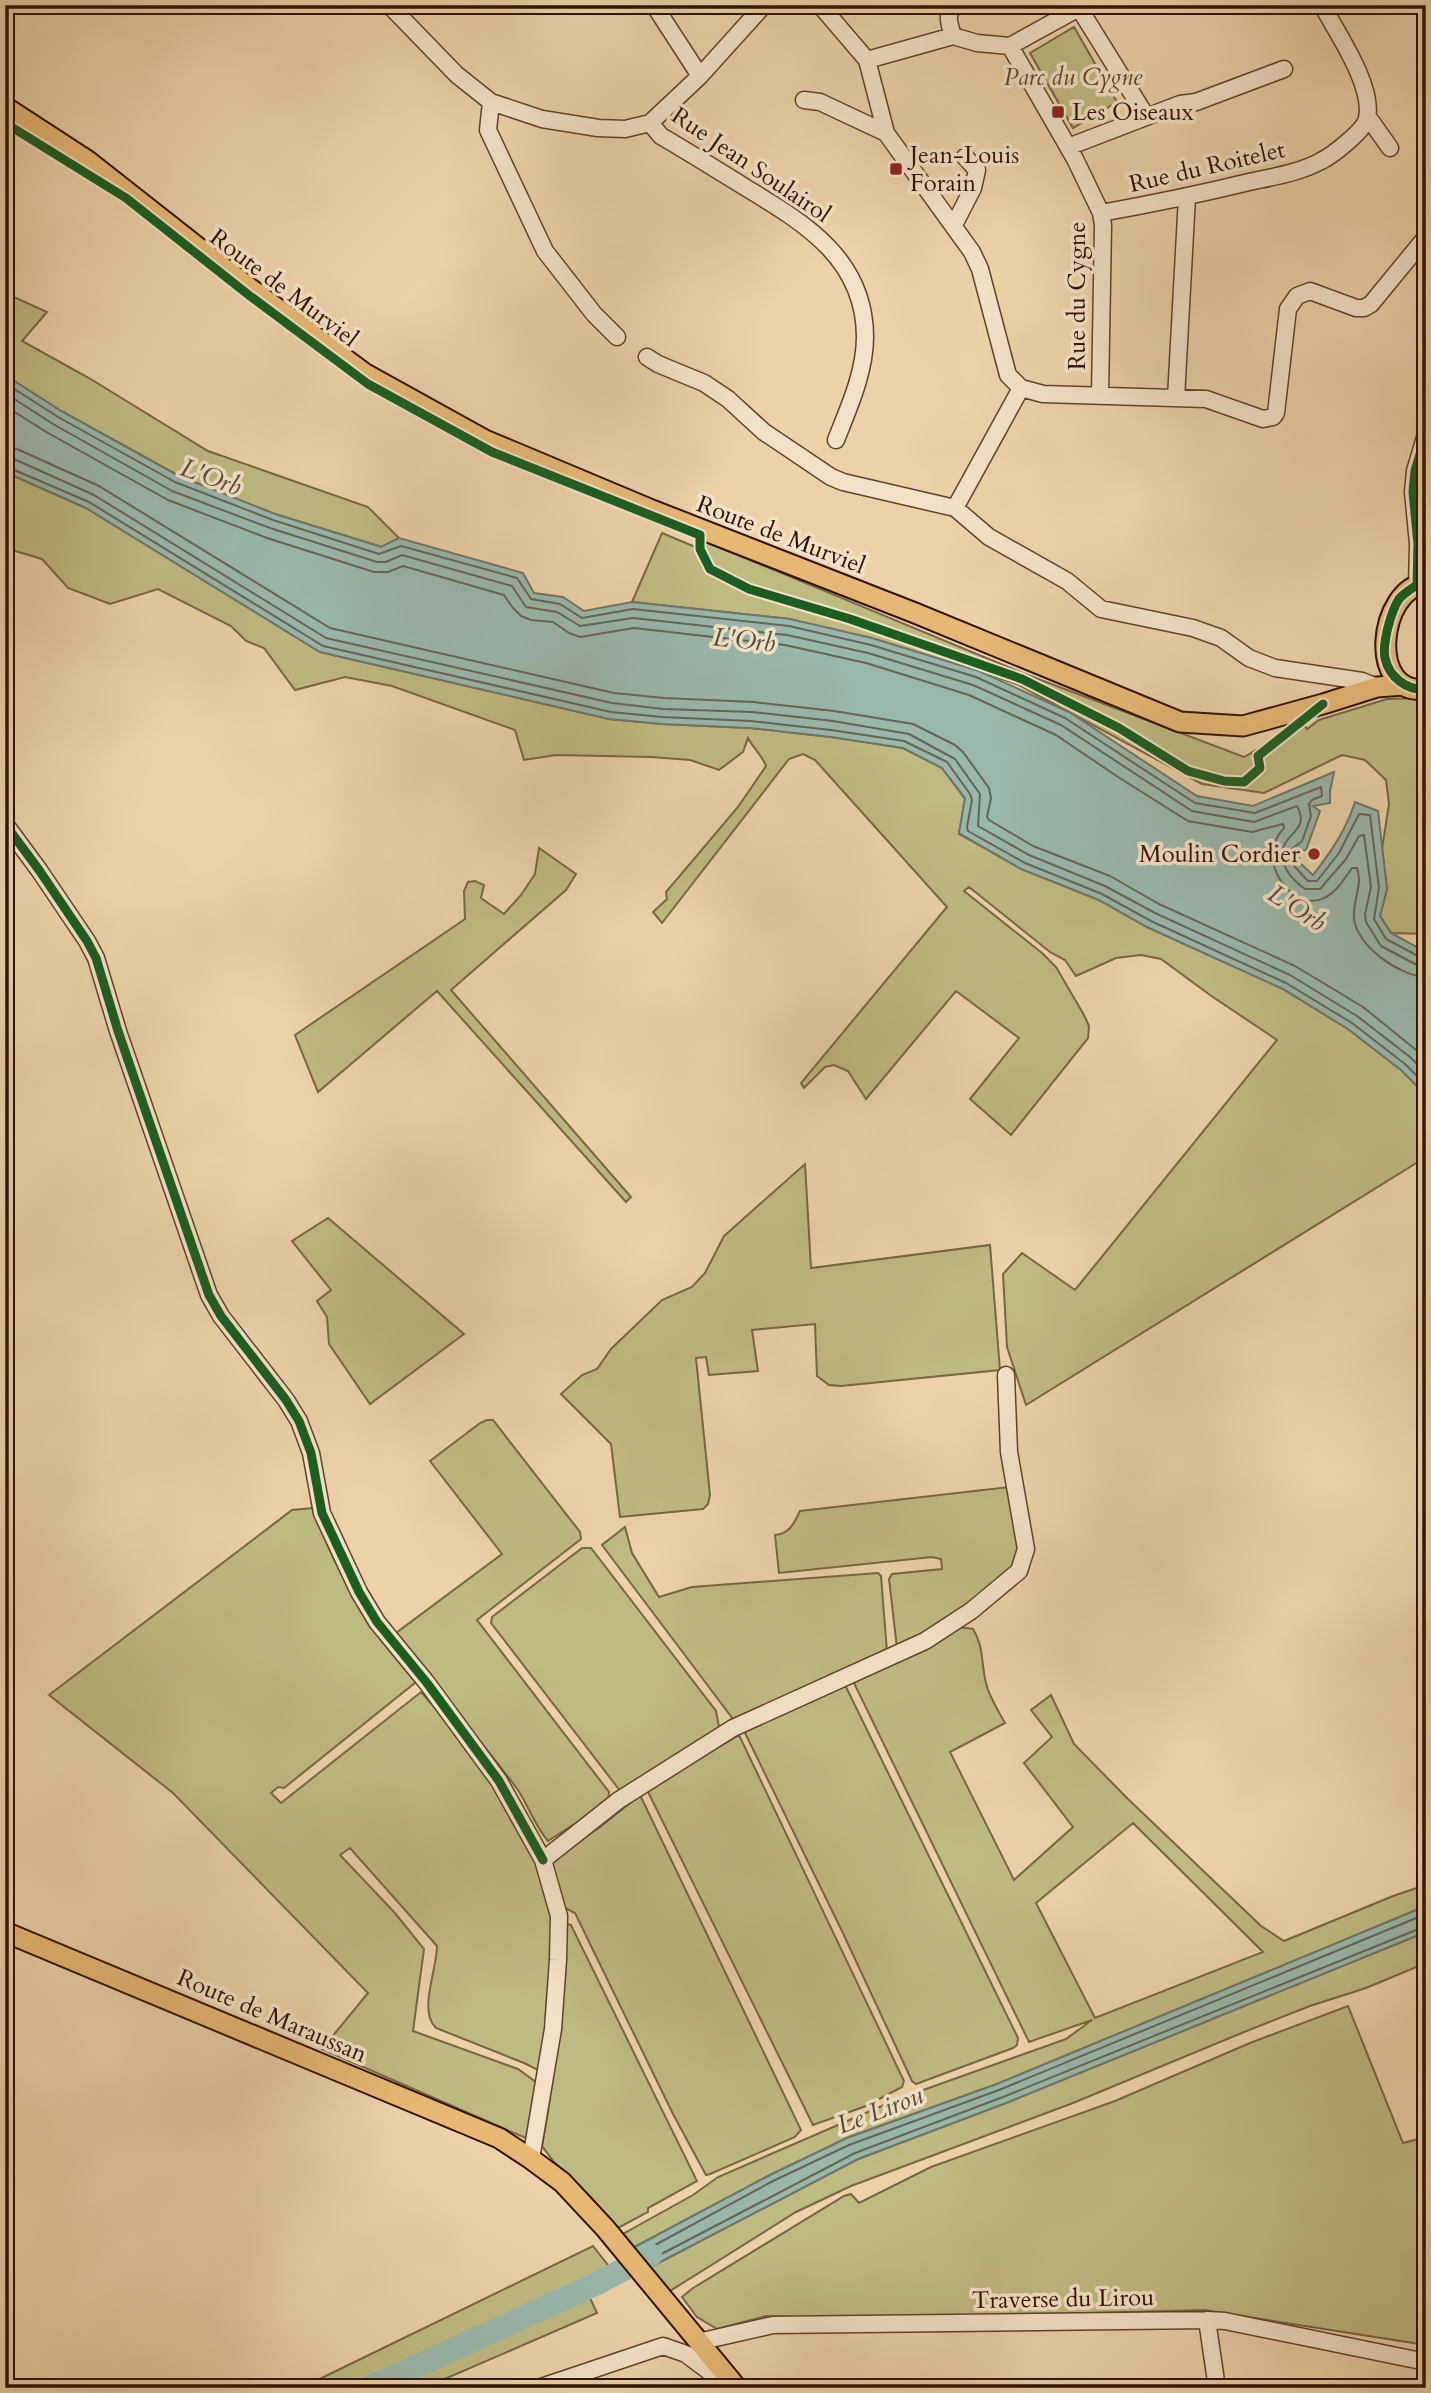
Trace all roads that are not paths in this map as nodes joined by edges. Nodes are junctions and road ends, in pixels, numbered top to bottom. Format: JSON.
{"nodes":[{"id":1,"x":389,"y":5,"type":"edge"},
{"id":2,"x":654,"y":5,"type":"edge"},
{"id":3,"x":764,"y":5,"type":"edge"},
{"id":4,"x":820,"y":5,"type":"edge"},
{"id":5,"x":956,"y":5,"type":"edge"},
{"id":6,"x":1322,"y":5,"type":"edge"},
{"id":7,"x":953,"y":36,"type":"junction"},
{"id":8,"x":1010,"y":46,"type":"junction"},
{"id":9,"x":867,"y":60,"type":"junction"},
{"id":10,"x":1284,"y":69,"type":"dead end"},
{"id":11,"x":700,"y":76,"type":"junction"},
{"id":12,"x":804,"y":100,"type":"dead end"},
{"id":13,"x":491,"y":102,"type":"junction"},
{"id":14,"x":5,"y":107,"type":"edge"},
{"id":15,"x":1146,"y":116,"type":"junction"},
{"id":16,"x":1368,"y":117,"type":"junction"},
{"id":17,"x":650,"y":123,"type":"junction"},
{"id":18,"x":886,"y":133,"type":"junction"},
{"id":19,"x":1068,"y":147,"type":"junction"},
{"id":20,"x":1390,"y":148,"type":"dead end"},
{"id":21,"x":965,"y":157,"type":"dead end"},
{"id":22,"x":1187,"y":197,"type":"junction"},
{"id":23,"x":1101,"y":214,"type":"junction"},
{"id":24,"x":954,"y":225,"type":"junction"},
{"id":25,"x":1426,"y":237,"type":"edge"},
{"id":26,"x":617,"y":337,"type":"dead end"},
{"id":27,"x":647,"y":357,"type":"dead end"},
{"id":28,"x":1021,"y":388,"type":"junction"},
{"id":29,"x":1100,"y":396,"type":"junction"},
{"id":30,"x":1176,"y":398,"type":"junction"},
{"id":31,"x":1426,"y":435,"type":"edge"},
{"id":32,"x":836,"y":440,"type":"dead end"},
{"id":33,"x":955,"y":508,"type":"junction"},
{"id":34,"x":1422,"y":551,"type":"edge"},
{"id":35,"x":1421,"y":584,"type":"edge"},
{"id":36,"x":1391,"y":682,"type":"junction"},
{"id":37,"x":1426,"y":688,"type":"edge"},
{"id":38,"x":5,"y":824,"type":"edge"},
{"id":39,"x":1006,"y":1375,"type":"dead end"},
{"id":40,"x":543,"y":1860,"type":"junction"},
{"id":41,"x":5,"y":1931,"type":"edge"},
{"id":42,"x":5,"y":1940,"type":"edge"},
{"id":43,"x":251,"y":2038,"type":"junction"},
{"id":44,"x":524,"y":2155,"type":"junction"},
{"id":45,"x":1208,"y":2320,"type":"junction"},
{"id":46,"x":698,"y":2342,"type":"junction"},
{"id":47,"x":1426,"y":2362,"type":"edge"},
{"id":48,"x":538,"y":2388,"type":"edge"},
{"id":49,"x":731,"y":2388,"type":"edge"},
{"id":50,"x":737,"y":2388,"type":"edge"},
{"id":51,"x":1217,"y":2388,"type":"edge"}],
"edges":[{"from":1,"to":13,"type":"street"},
{"from":2,"to":11,"type":"street"},
{"from":3,"to":11,"type":"street"},
{"from":4,"to":9,"type":"street"},
{"from":5,"to":7,"type":"street"},
{"from":6,"to":16,"type":"street"},
{"from":7,"to":8,"type":"street"},
{"from":7,"to":9,"type":"street"},
{"from":8,"to":15,"type":"street"},
{"from":8,"to":19,"type":"street","name":"Rue du Cygne"},
{"from":9,"to":18,"type":"street"},
{"from":10,"to":15,"type":"street"},
{"from":11,"to":17,"type":"street"},
{"from":12,"to":18,"type":"street"},
{"from":13,"to":17,"type":"street"},
{"from":13,"to":26,"type":"street"},
{"from":14,"to":36,"type":"main road","name":"Route de Murviel"},
{"from":15,"to":19,"type":"street"},
{"from":16,"to":20,"type":"street"},
{"from":16,"to":22,"type":"street","name":"Rue du Roitelet"},
{"from":17,"to":32,"type":"street","name":"Rue Jean Soulairol"},
{"from":18,"to":24,"type":"street"},
{"from":19,"to":23,"type":"street","name":"Rue du Cygne"},
{"from":21,"to":24,"type":"street"},
{"from":22,"to":23,"type":"street","name":"Rue du Roitelet"},
{"from":22,"to":30,"type":"street"},
{"from":23,"to":29,"type":"street","name":"Rue du Cygne"},
{"from":24,"to":28,"type":"street"},
{"from":25,"to":30,"type":"street"},
{"from":27,"to":33,"type":"street"},
{"from":28,"to":29,"type":"street"},
{"from":28,"to":33,"type":"street"},
{"from":29,"to":30,"type":"street"},
{"from":31,"to":34,"type":"street"},
{"from":33,"to":36,"type":"street"},
{"from":34,"to":35,"type":"street"},
{"from":35,"to":36,"type":"main road"},
{"from":36,"to":37,"type":"main road"},
{"from":38,"to":40,"type":"street"},
{"from":39,"to":40,"type":"street"},
{"from":40,"to":44,"type":"street"},
{"from":41,"to":43,"type":"main road","name":"Route de Maraussan"},
{"from":42,"to":43,"type":"main road","name":"Route de Maraussan"},
{"from":43,"to":44,"type":"main road","name":"Route de Maraussan"},
{"from":44,"to":46,"type":"main road","name":"Route de Maraussan"},
{"from":45,"to":46,"type":"street","name":"Traverse du Lirou"},
{"from":45,"to":47,"type":"street","name":"Traverse du Lirou"},
{"from":45,"to":51,"type":"street"},
{"from":46,"to":50,"type":"main road","name":"Route de Maraussan"},
{"from":48,"to":49,"type":"street"}]}
